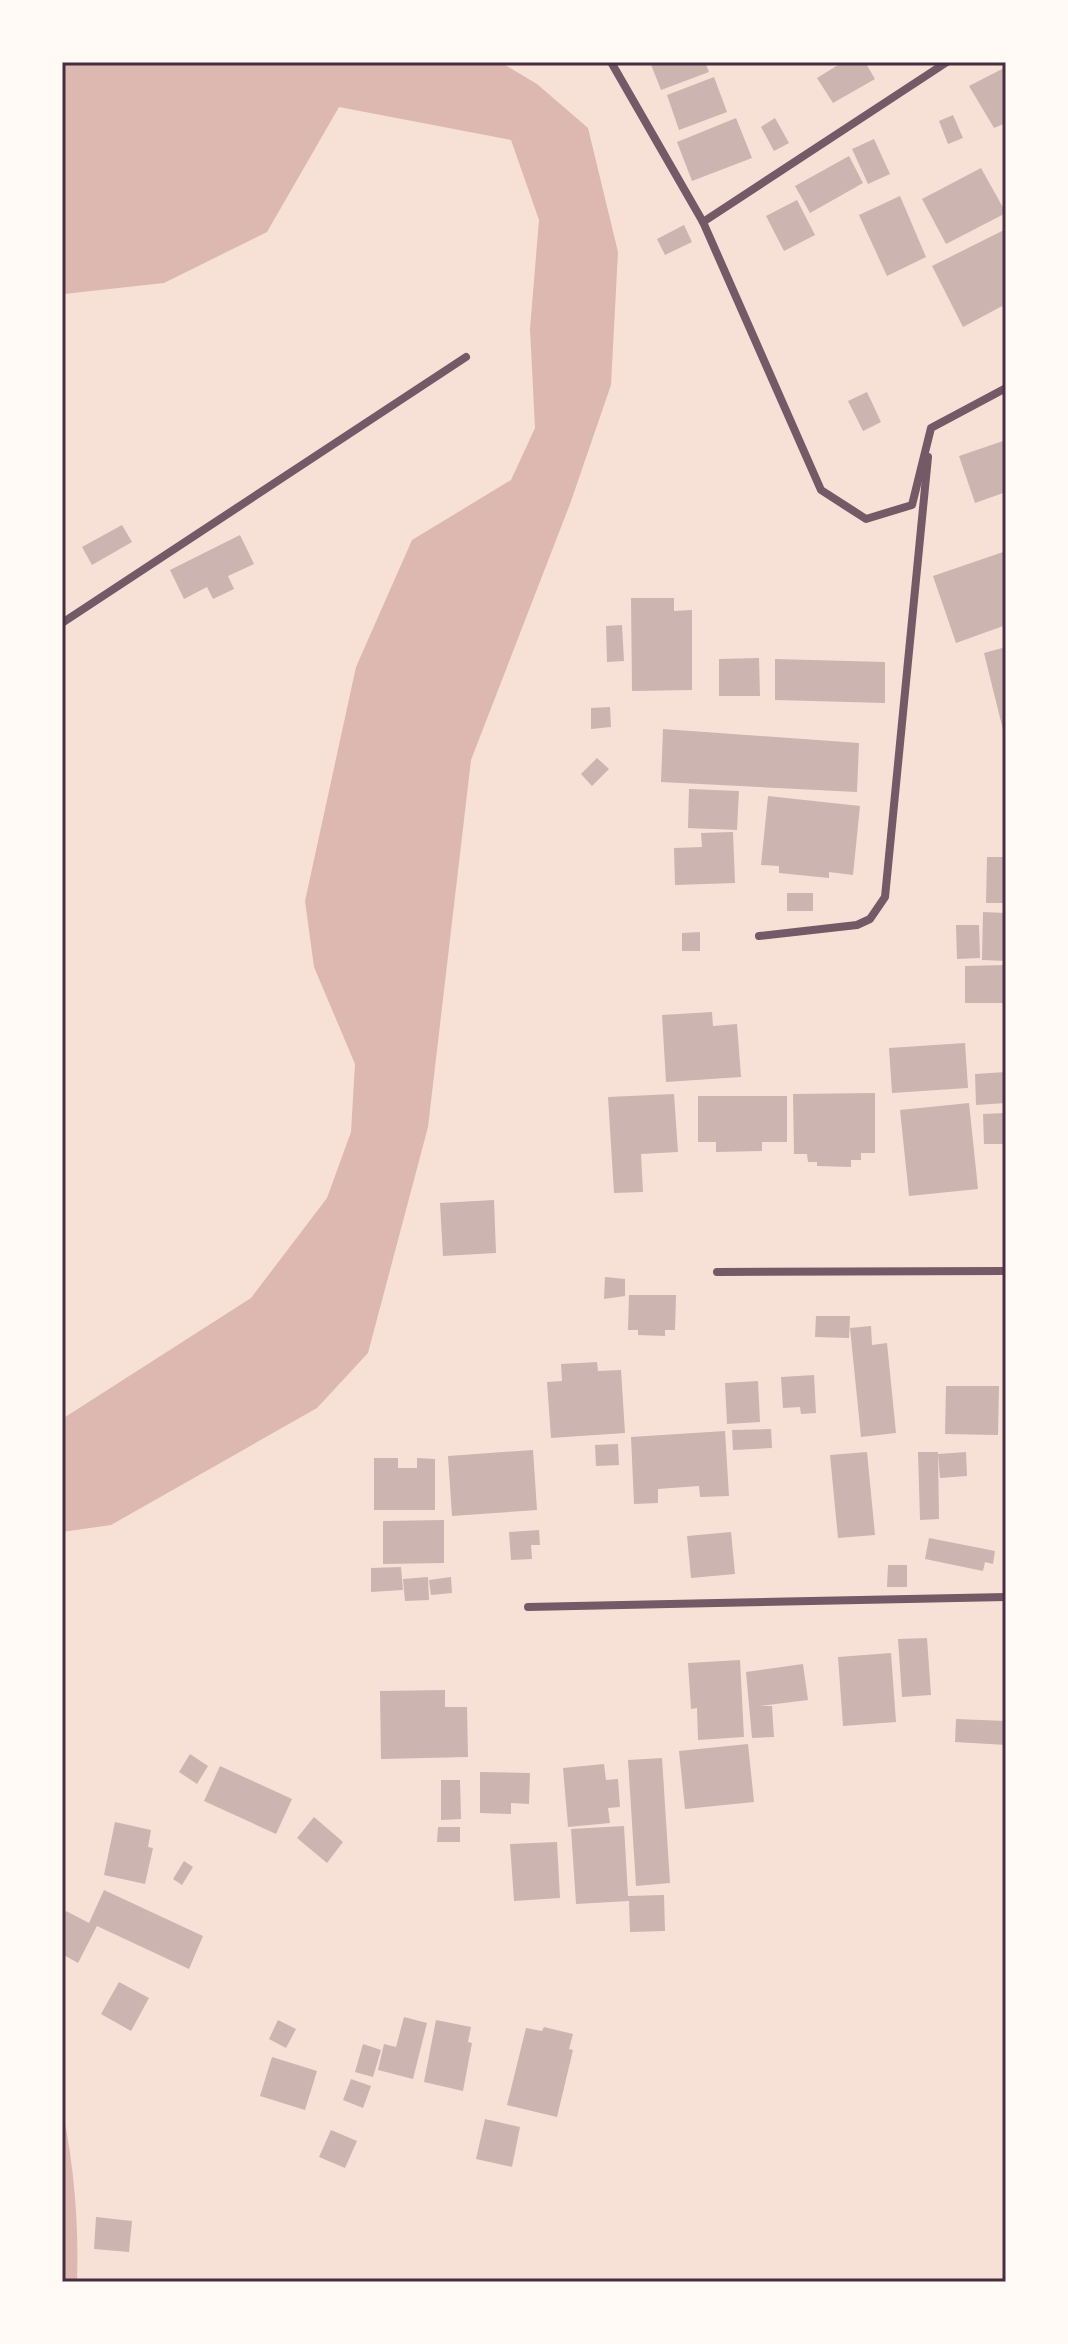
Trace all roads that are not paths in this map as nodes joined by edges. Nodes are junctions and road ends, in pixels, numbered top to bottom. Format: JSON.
{"nodes":[{"id":1,"x":611,"y":62,"type":"edge"},
{"id":2,"x":947,"y":62,"type":"edge"},
{"id":3,"x":703,"y":222,"type":"junction"},
{"id":4,"x":466,"y":357,"type":"dead end"},
{"id":5,"x":1006,"y":388,"type":"edge"},
{"id":6,"x":931,"y":428,"type":"junction"},
{"id":7,"x":62,"y":623,"type":"edge"},
{"id":8,"x":759,"y":936,"type":"dead end"},
{"id":9,"x":1006,"y":1271,"type":"edge"},
{"id":10,"x":717,"y":1272,"type":"dead end"},
{"id":11,"x":1006,"y":1597,"type":"edge"},
{"id":12,"x":528,"y":1607,"type":"dead end"}],
"edges":[{"from":1,"to":3,"type":"street"},
{"from":2,"to":3,"type":"street"},
{"from":3,"to":6,"type":"street"},
{"from":4,"to":7,"type":"street"},
{"from":5,"to":6,"type":"street"},
{"from":6,"to":8,"type":"street"},
{"from":9,"to":10,"type":"street"},
{"from":11,"to":12,"type":"street"}]}
